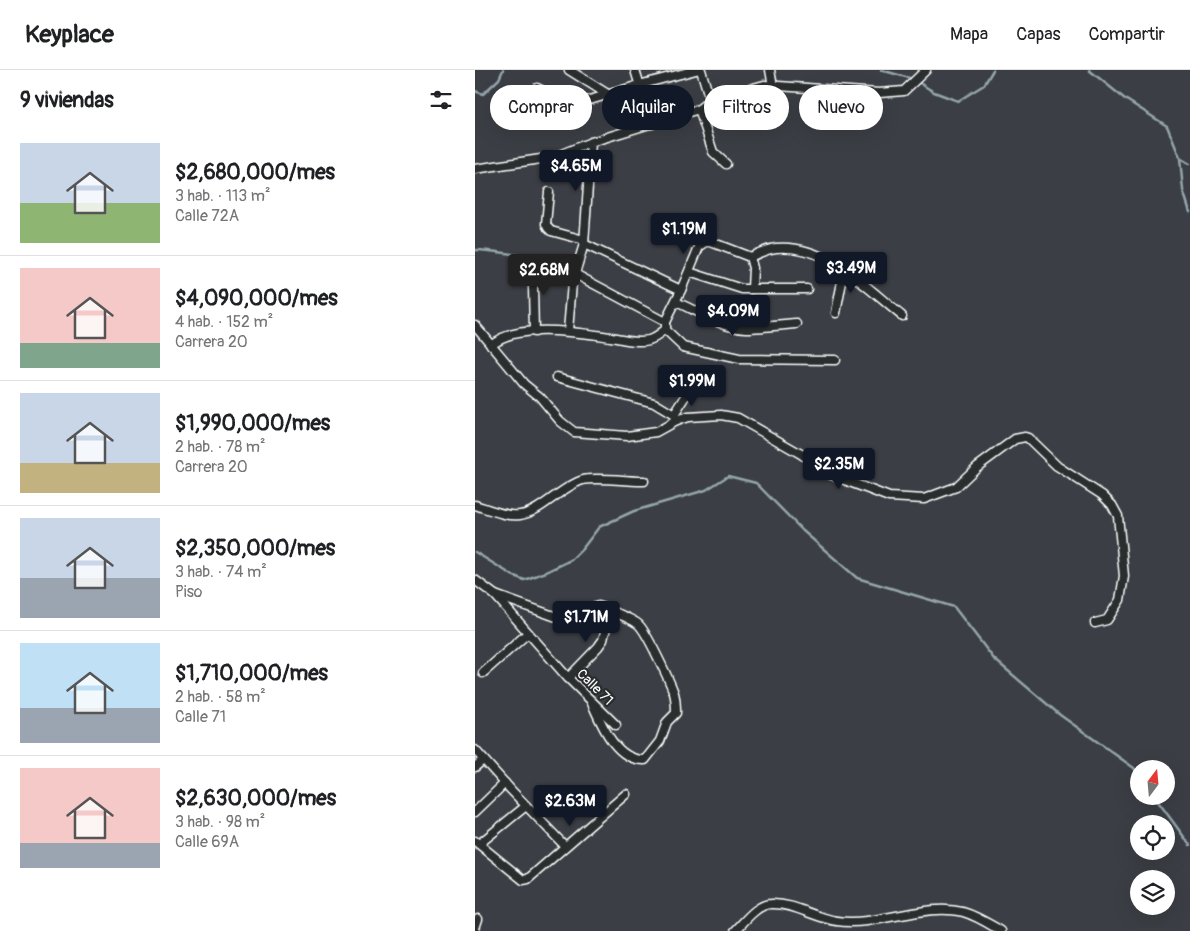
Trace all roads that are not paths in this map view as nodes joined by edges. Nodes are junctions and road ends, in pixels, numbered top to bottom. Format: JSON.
{"nodes":[{"id":1,"x":569,"y":70,"type":"edge"},
{"id":2,"x":635,"y":70,"type":"edge"},
{"id":3,"x":697,"y":70,"type":"edge"},
{"id":4,"x":701,"y":70,"type":"edge"},
{"id":5,"x":770,"y":70,"type":"edge"},
{"id":6,"x":925,"y":72,"type":"edge"},
{"id":7,"x":639,"y":85,"type":"joint"},
{"id":8,"x":706,"y":85,"type":"edge"},
{"id":9,"x":773,"y":85,"type":"edge"},
{"id":10,"x":789,"y":87,"type":"edge"},
{"id":11,"x":602,"y":91,"type":"edge"},
{"id":12,"x":704,"y":105,"type":"edge"},
{"id":13,"x":699,"y":109,"type":"junction"},
{"id":14,"x":694,"y":111,"type":"edge"},
{"id":15,"x":632,"y":130,"type":"edge"},
{"id":16,"x":591,"y":142,"type":"junction"},
{"id":17,"x":727,"y":164,"type":"dead end"},
{"id":18,"x":475,"y":169,"type":"edge"},
{"id":19,"x":549,"y":192,"type":"dead end"},
{"id":20,"x":584,"y":242,"type":"junction"},
{"id":21,"x":751,"y":257,"type":"junction"},
{"id":22,"x":844,"y":271,"type":"junction"},
{"id":23,"x":689,"y":272,"type":"junction"},
{"id":24,"x":574,"y":277,"type":"junction"},
{"id":25,"x":751,"y":289,"type":"junction"},
{"id":26,"x":807,"y":289,"type":"dead end"},
{"id":27,"x":681,"y":290,"type":"junction"},
{"id":28,"x":676,"y":302,"type":"junction"},
{"id":29,"x":836,"y":313,"type":"dead end"},
{"id":30,"x":902,"y":316,"type":"dead end"},
{"id":31,"x":797,"y":324,"type":"dead end"},
{"id":32,"x":475,"y":325,"type":"edge"},
{"id":33,"x":665,"y":326,"type":"junction"},
{"id":34,"x":568,"y":331,"type":"junction"},
{"id":35,"x":534,"y":332,"type":"junction"},
{"id":36,"x":491,"y":345,"type":"junction"},
{"id":37,"x":835,"y":360,"type":"dead end"},
{"id":38,"x":557,"y":377,"type":"dead end"},
{"id":39,"x":692,"y":387,"type":"dead end"},
{"id":40,"x":675,"y":418,"type":"junction"},
{"id":41,"x":644,"y":481,"type":"dead end"},
{"id":42,"x":475,"y":505,"type":"edge"},
{"id":43,"x":475,"y":580,"type":"edge"},
{"id":44,"x":495,"y":595,"type":"junction"},
{"id":45,"x":610,"y":611,"type":"junction"},
{"id":46,"x":1095,"y":623,"type":"dead end"},
{"id":47,"x":528,"y":633,"type":"junction"},
{"id":48,"x":483,"y":673,"type":"dead end"},
{"id":49,"x":568,"y":678,"type":"junction"},
{"id":50,"x":591,"y":701,"type":"junction"},
{"id":51,"x":616,"y":725,"type":"dead end"},
{"id":52,"x":475,"y":750,"type":"edge"},
{"id":53,"x":483,"y":760,"type":"junction"},
{"id":54,"x":475,"y":767,"type":"edge"},
{"id":55,"x":505,"y":783,"type":"junction"},
{"id":56,"x":626,"y":794,"type":"dead end"},
{"id":57,"x":526,"y":806,"type":"junction"},
{"id":58,"x":475,"y":812,"type":"edge"},
{"id":59,"x":477,"y":843,"type":"edge"},
{"id":60,"x":565,"y":846,"type":"junction"},
{"id":61,"x":478,"y":919,"type":"dead end"},
{"id":62,"x":475,"y":928,"type":"edge"},
{"id":63,"x":735,"y":931,"type":"edge"},
{"id":64,"x":1001,"y":931,"type":"edge"}],
"edges":[{"from":1,"to":11,"type":"street"},
{"from":2,"to":7,"type":"street"},
{"from":3,"to":7,"type":"street"},
{"from":4,"to":8,"type":"street"},
{"from":5,"to":9,"type":"street"},
{"from":6,"to":10,"type":"street"},
{"from":12,"to":13,"type":"street"},
{"from":13,"to":14,"type":"street"},
{"from":13,"to":17,"type":"street"},
{"from":15,"to":16,"type":"street"},
{"from":16,"to":18,"type":"street"},
{"from":16,"to":20,"type":"street"},
{"from":19,"to":20,"type":"street"},
{"from":20,"to":24,"type":"street"},
{"from":20,"to":27,"type":"street"},
{"from":21,"to":22,"type":"street"},
{"from":21,"to":23,"type":"street"},
{"from":21,"to":25,"type":"street"},
{"from":22,"to":29,"type":"street"},
{"from":22,"to":30,"type":"street"},
{"from":23,"to":25,"type":"street"},
{"from":23,"to":27,"type":"street"},
{"from":24,"to":33,"type":"street"},
{"from":24,"to":34,"type":"street"},
{"from":24,"to":35,"type":"street"},
{"from":25,"to":26,"type":"street"},
{"from":27,"to":28,"type":"street"},
{"from":28,"to":31,"type":"street"},
{"from":28,"to":33,"type":"street"},
{"from":32,"to":36,"type":"street"},
{"from":33,"to":34,"type":"street"},
{"from":33,"to":37,"type":"street"},
{"from":34,"to":35,"type":"street"},
{"from":35,"to":36,"type":"street"},
{"from":36,"to":40,"type":"street"},
{"from":38,"to":40,"type":"street"},
{"from":39,"to":40,"type":"street"},
{"from":40,"to":46,"type":"street"},
{"from":41,"to":42,"type":"street"},
{"from":43,"to":44,"type":"street","name":"Calle 71"},
{"from":44,"to":45,"type":"street"},
{"from":44,"to":47,"type":"street","name":"Calle 71"},
{"from":45,"to":49,"type":"street"},
{"from":45,"to":50,"type":"street"},
{"from":47,"to":48,"type":"street"},
{"from":47,"to":49,"type":"street","name":"Calle 71"},
{"from":49,"to":50,"type":"street","name":"Calle 71"},
{"from":50,"to":51,"type":"street","name":"Calle 71"},
{"from":52,"to":53,"type":"street"},
{"from":53,"to":54,"type":"street"},
{"from":53,"to":55,"type":"street"},
{"from":55,"to":57,"type":"street"},
{"from":55,"to":58,"type":"street"},
{"from":56,"to":60,"type":"street"},
{"from":57,"to":59,"type":"street"},
{"from":57,"to":60,"type":"street"},
{"from":59,"to":60,"type":"street"},
{"from":61,"to":62,"type":"street"},
{"from":63,"to":64,"type":"street"}]}
